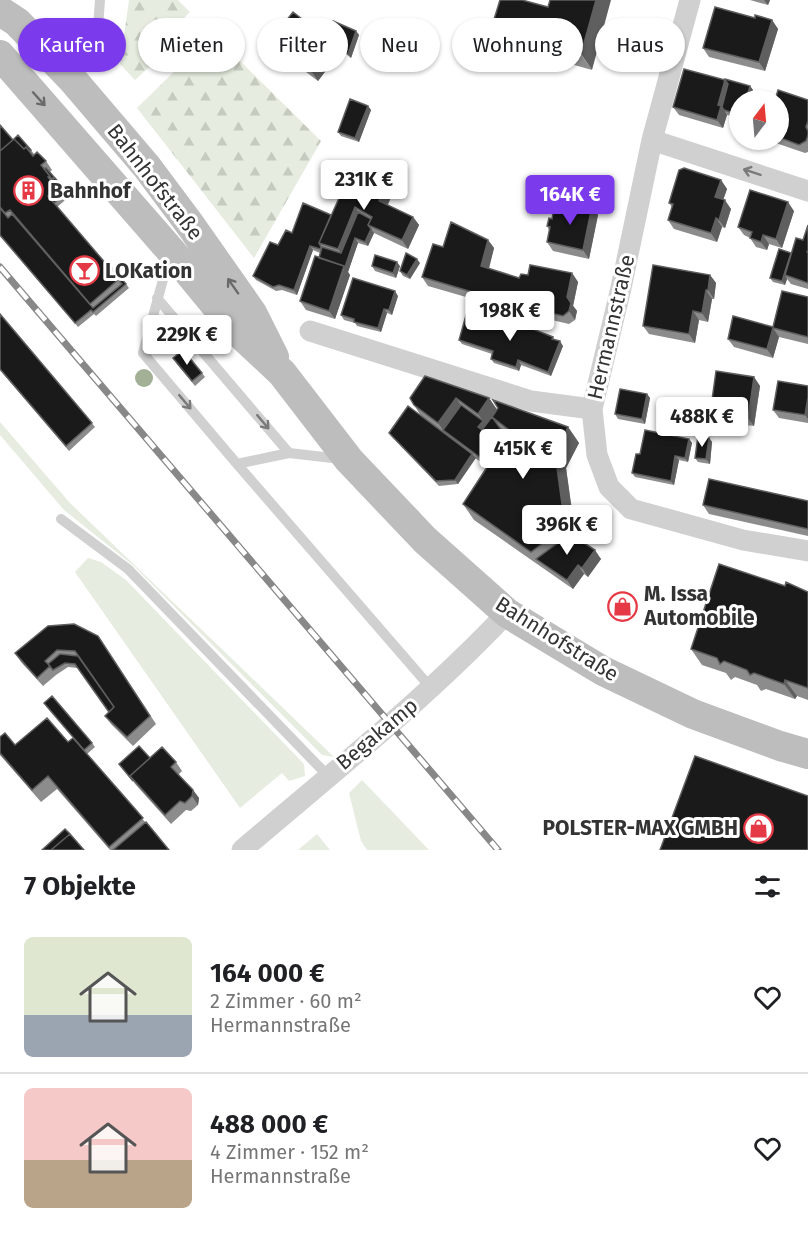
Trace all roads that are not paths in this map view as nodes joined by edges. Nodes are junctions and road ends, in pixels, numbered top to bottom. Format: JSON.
{"nodes":[{"id":1,"x":100,"y":0,"type":"edge"},
{"id":2,"x":690,"y":0,"type":"edge"},
{"id":3,"x":0,"y":11,"type":"edge"},
{"id":4,"x":0,"y":55,"type":"edge"},
{"id":5,"x":72,"y":78,"type":"junction"},
{"id":6,"x":652,"y":140,"type":"junction"},
{"id":7,"x":808,"y":190,"type":"edge"},
{"id":8,"x":171,"y":251,"type":"junction"},
{"id":9,"x":157,"y":298,"type":"junction"},
{"id":10,"x":310,"y":331,"type":"dead end"},
{"id":11,"x":282,"y":373,"type":"junction"},
{"id":12,"x":592,"y":409,"type":"junction"},
{"id":13,"x":289,"y":453,"type":"junction"},
{"id":14,"x":349,"y":460,"type":"junction"},
{"id":15,"x":237,"y":464,"type":"junction"},
{"id":16,"x":61,"y":519,"type":"dead end"},
{"id":17,"x":808,"y":551,"type":"edge"},
{"id":18,"x":507,"y":613,"type":"junction"},
{"id":19,"x":432,"y":688,"type":"junction"},
{"id":20,"x":808,"y":754,"type":"edge"},
{"id":21,"x":328,"y":776,"type":"junction"},
{"id":22,"x":242,"y":850,"type":"edge"}],
"edges":[{"from":1,"to":5,"type":"lane"},
{"from":2,"to":6,"type":"street","name":"Hermannstraße"},
{"from":3,"to":5,"type":"main road","name":"Bahnhofstraße"},
{"from":4,"to":8,"type":"main road","name":"Bahnhofstraße","one_way":true},
{"from":11,"to":5,"type":"main road","name":"Bahnhofstraße","one_way":true},
{"from":7,"to":6,"type":"street","one_way":true},
{"from":6,"to":12,"type":"street","name":"Hermannstraße"},
{"from":8,"to":9,"type":"lane"},
{"from":8,"to":11,"type":"main road","name":"Bahnhofstraße"},
{"from":9,"to":13,"type":"lane","one_way":true},
{"from":9,"to":15,"type":"lane","one_way":true},
{"from":10,"to":12,"type":"street","name":"Hermannstraße"},
{"from":11,"to":14,"type":"main road","name":"Bahnhofstraße"},
{"from":12,"to":17,"type":"street","name":"Hermannstraße"},
{"from":13,"to":14,"type":"lane"},
{"from":13,"to":15,"type":"lane"},
{"from":14,"to":18,"type":"main road","name":"Bahnhofstraße"},
{"from":15,"to":19,"type":"lane"},
{"from":16,"to":21,"type":"lane"},
{"from":18,"to":19,"type":"street","name":"Begakamp"},
{"from":18,"to":20,"type":"main road","name":"Bahnhofstraße"},
{"from":19,"to":21,"type":"street","name":"Begakamp"},
{"from":21,"to":22,"type":"street","name":"Begakamp"}]}
